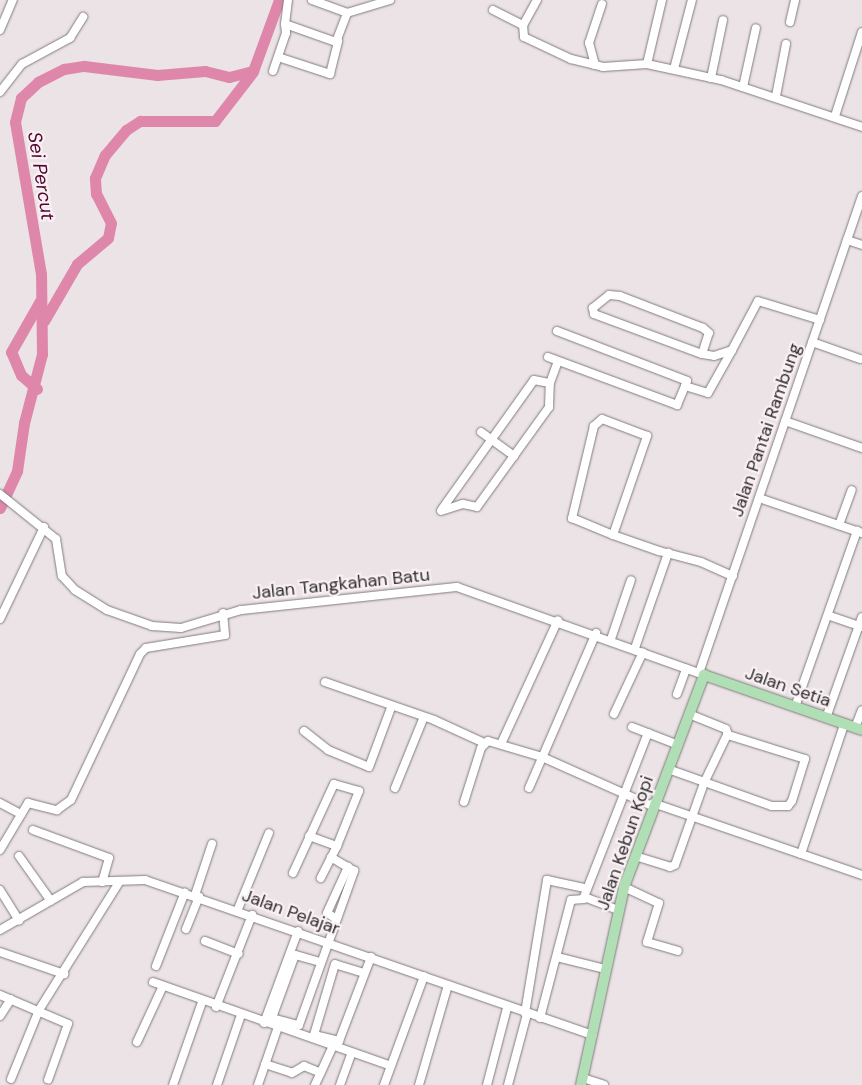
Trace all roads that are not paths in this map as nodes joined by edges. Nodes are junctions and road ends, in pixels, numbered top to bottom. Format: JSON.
{"nodes":[{"id":1,"x":13,"y":0,"type":"edge"},
{"id":2,"x":288,"y":0,"type":"edge"},
{"id":3,"x":312,"y":0,"type":"edge"},
{"id":4,"x":390,"y":0,"type":"edge"},
{"id":5,"x":536,"y":0,"type":"edge"},
{"id":6,"x":662,"y":0,"type":"edge"},
{"id":7,"x":692,"y":0,"type":"edge"},
{"id":8,"x":795,"y":0,"type":"edge"},
{"id":9,"x":602,"y":4,"type":"dead end"},
{"id":10,"x":493,"y":10,"type":"dead end"},
{"id":11,"x":347,"y":13,"type":"junction"},
{"id":12,"x":83,"y":17,"type":"dead end"},
{"id":13,"x":723,"y":20,"type":"dead end"},
{"id":14,"x":790,"y":22,"type":"dead end"},
{"id":15,"x":285,"y":24,"type":"junction"},
{"id":16,"x":523,"y":25,"type":"junction"},
{"id":17,"x":756,"y":28,"type":"dead end"},
{"id":18,"x":0,"y":30,"type":"edge"},
{"id":19,"x":862,"y":32,"type":"edge"},
{"id":20,"x":338,"y":41,"type":"junction"},
{"id":21,"x":786,"y":44,"type":"dead end"},
{"id":22,"x":278,"y":57,"type":"junction"},
{"id":23,"x":648,"y":64,"type":"junction"},
{"id":24,"x":595,"y":65,"type":"junction"},
{"id":25,"x":674,"y":69,"type":"junction"},
{"id":26,"x":273,"y":71,"type":"dead end"},
{"id":27,"x":711,"y":78,"type":"junction"},
{"id":28,"x":743,"y":87,"type":"junction"},
{"id":29,"x":0,"y":92,"type":"edge"},
{"id":30,"x":776,"y":96,"type":"junction"},
{"id":31,"x":835,"y":116,"type":"junction"},
{"id":32,"x":862,"y":127,"type":"edge"},
{"id":33,"x":862,"y":196,"type":"edge"},
{"id":34,"x":860,"y":206,"type":"edge"},
{"id":35,"x":847,"y":240,"type":"junction"},
{"id":36,"x":862,"y":245,"type":"edge"},
{"id":37,"x":820,"y":320,"type":"junction"},
{"id":38,"x":557,"y":331,"type":"dead end"},
{"id":39,"x":812,"y":342,"type":"junction"},
{"id":40,"x":732,"y":350,"type":"junction"},
{"id":41,"x":702,"y":354,"type":"junction"},
{"id":42,"x":548,"y":357,"type":"dead end"},
{"id":43,"x":860,"y":359,"type":"dead end"},
{"id":44,"x":558,"y":361,"type":"junction"},
{"id":45,"x":550,"y":383,"type":"junction"},
{"id":46,"x":685,"y":386,"type":"junction"},
{"id":47,"x":784,"y":421,"type":"junction"},
{"id":48,"x":481,"y":432,"type":"dead end"},
{"id":49,"x":492,"y":440,"type":"junction"},
{"id":50,"x":862,"y":448,"type":"edge"},
{"id":51,"x":514,"y":456,"type":"junction"},
{"id":52,"x":852,"y":490,"type":"dead end"},
{"id":53,"x":0,"y":494,"type":"edge"},
{"id":54,"x":759,"y":498,"type":"junction"},
{"id":55,"x":839,"y":525,"type":"junction"},
{"id":56,"x":44,"y":527,"type":"junction"},
{"id":57,"x":859,"y":532,"type":"edge"},
{"id":58,"x":613,"y":534,"type":"junction"},
{"id":59,"x":668,"y":553,"type":"junction"},
{"id":60,"x":733,"y":576,"type":"junction"},
{"id":61,"x":631,"y":580,"type":"dead end"},
{"id":62,"x":223,"y":614,"type":"junction"},
{"id":63,"x":830,"y":616,"type":"junction"},
{"id":64,"x":862,"y":617,"type":"edge"},
{"id":65,"x":0,"y":619,"type":"edge"},
{"id":66,"x":558,"y":620,"type":"junction"},
{"id":67,"x":860,"y":626,"type":"edge"},
{"id":68,"x":596,"y":633,"type":"junction"},
{"id":69,"x":611,"y":639,"type":"junction"},
{"id":70,"x":635,"y":648,"type":"junction"},
{"id":71,"x":643,"y":652,"type":"junction"},
{"id":72,"x":686,"y":669,"type":"junction"},
{"id":73,"x":701,"y":674,"type":"junction"},
{"id":74,"x":325,"y":682,"type":"dead end"},
{"id":75,"x":677,"y":694,"type":"dead end"},
{"id":76,"x":795,"y":707,"type":"junction"},
{"id":77,"x":391,"y":708,"type":"junction"},
{"id":78,"x":862,"y":710,"type":"edge"},
{"id":79,"x":614,"y":714,"type":"dead end"},
{"id":80,"x":689,"y":714,"type":"junction"},
{"id":81,"x":826,"y":718,"type":"junction"},
{"id":82,"x":423,"y":719,"type":"junction"},
{"id":83,"x":844,"y":724,"type":"junction"},
{"id":84,"x":632,"y":727,"type":"dead end"},
{"id":85,"x":859,"y":729,"type":"edge"},
{"id":86,"x":304,"y":731,"type":"dead end"},
{"id":87,"x":648,"y":733,"type":"junction"},
{"id":88,"x":727,"y":735,"type":"junction"},
{"id":89,"x":484,"y":743,"type":"junction"},
{"id":90,"x":501,"y":744,"type":"junction"},
{"id":91,"x":676,"y":744,"type":"junction"},
{"id":92,"x":542,"y":757,"type":"junction"},
{"id":93,"x":668,"y":769,"type":"junction"},
{"id":94,"x":704,"y":783,"type":"junction"},
{"id":95,"x":395,"y":788,"type":"dead end"},
{"id":96,"x":528,"y":788,"type":"dead end"},
{"id":97,"x":622,"y":796,"type":"junction"},
{"id":98,"x":464,"y":802,"type":"dead end"},
{"id":99,"x":0,"y":803,"type":"edge"},
{"id":100,"x":653,"y":805,"type":"junction"},
{"id":101,"x":21,"y":814,"type":"junction"},
{"id":102,"x":693,"y":815,"type":"junction"},
{"id":103,"x":33,"y":830,"type":"dead end"},
{"id":104,"x":269,"y":833,"type":"dead end"},
{"id":105,"x":309,"y":836,"type":"junction"},
{"id":106,"x":4,"y":837,"type":"edge"},
{"id":107,"x":212,"y":844,"type":"dead end"},
{"id":108,"x":337,"y":846,"type":"junction"},
{"id":109,"x":0,"y":850,"type":"edge"},
{"id":110,"x":802,"y":854,"type":"junction"},
{"id":111,"x":19,"y":856,"type":"dead end"},
{"id":112,"x":635,"y":856,"type":"junction"},
{"id":113,"x":331,"y":857,"type":"junction"},
{"id":114,"x":293,"y":873,"type":"dead end"},
{"id":115,"x":862,"y":875,"type":"edge"},
{"id":116,"x":321,"y":878,"type":"dead end"},
{"id":117,"x":120,"y":881,"type":"junction"},
{"id":118,"x":102,"y":882,"type":"junction"},
{"id":119,"x":624,"y":887,"type":"junction"},
{"id":120,"x":586,"y":888,"type":"junction"},
{"id":121,"x":0,"y":890,"type":"edge"},
{"id":122,"x":185,"y":892,"type":"junction"},
{"id":123,"x":197,"y":896,"type":"junction"},
{"id":124,"x":584,"y":899,"type":"junction"},
{"id":125,"x":51,"y":901,"type":"junction"},
{"id":126,"x":238,"y":909,"type":"junction"},
{"id":127,"x":618,"y":910,"type":"junction"},
{"id":128,"x":252,"y":915,"type":"junction"},
{"id":129,"x":19,"y":920,"type":"junction"},
{"id":130,"x":186,"y":929,"type":"dead end"},
{"id":131,"x":0,"y":930,"type":"edge"},
{"id":132,"x":298,"y":931,"type":"junction"},
{"id":133,"x":205,"y":941,"type":"dead end"},
{"id":134,"x":328,"y":941,"type":"junction"},
{"id":135,"x":0,"y":952,"type":"edge"},
{"id":136,"x":678,"y":952,"type":"dead end"},
{"id":137,"x":239,"y":954,"type":"junction"},
{"id":138,"x":370,"y":957,"type":"junction"},
{"id":139,"x":557,"y":957,"type":"junction"},
{"id":140,"x":320,"y":962,"type":"junction"},
{"id":141,"x":156,"y":966,"type":"dead end"},
{"id":142,"x":605,"y":969,"type":"junction"},
{"id":143,"x":364,"y":973,"type":"junction"},
{"id":144,"x":64,"y":974,"type":"junction"},
{"id":145,"x":424,"y":976,"type":"junction"},
{"id":146,"x":153,"y":982,"type":"dead end"},
{"id":147,"x":448,"y":985,"type":"junction"},
{"id":148,"x":164,"y":986,"type":"junction"},
{"id":149,"x":0,"y":995,"type":"edge"},
{"id":150,"x":11,"y":999,"type":"junction"},
{"id":151,"x":202,"y":1002,"type":"junction"},
{"id":152,"x":216,"y":1006,"type":"junction"},
{"id":153,"x":507,"y":1008,"type":"junction"},
{"id":154,"x":40,"y":1010,"type":"junction"},
{"id":155,"x":526,"y":1014,"type":"junction"},
{"id":156,"x":242,"y":1015,"type":"junction"},
{"id":157,"x":0,"y":1016,"type":"edge"},
{"id":158,"x":540,"y":1018,"type":"junction"},
{"id":159,"x":264,"y":1023,"type":"junction"},
{"id":160,"x":278,"y":1027,"type":"junction"},
{"id":161,"x":593,"y":1035,"type":"junction"},
{"id":162,"x":137,"y":1042,"type":"dead end"},
{"id":163,"x":332,"y":1048,"type":"junction"},
{"id":164,"x":351,"y":1054,"type":"junction"},
{"id":165,"x":266,"y":1064,"type":"junction"},
{"id":166,"x":391,"y":1066,"type":"junction"},
{"id":167,"x":321,"y":1073,"type":"junction"},
{"id":168,"x":11,"y":1079,"type":"dead end"},
{"id":169,"x":48,"y":1080,"type":"dead end"},
{"id":170,"x":582,"y":1081,"type":"edge"},
{"id":171,"x":173,"y":1085,"type":"edge"},
{"id":172,"x":217,"y":1085,"type":"edge"},
{"id":173,"x":258,"y":1085,"type":"edge"},
{"id":174,"x":315,"y":1085,"type":"edge"},
{"id":175,"x":340,"y":1085,"type":"edge"},
{"id":176,"x":384,"y":1085,"type":"edge"},
{"id":177,"x":419,"y":1085,"type":"edge"},
{"id":178,"x":487,"y":1085,"type":"edge"},
{"id":179,"x":508,"y":1085,"type":"edge"},
{"id":180,"x":604,"y":1085,"type":"edge"}],
"edges":[{"from":1,"to":18,"type":"street"},
{"from":2,"to":15,"type":"street"},
{"from":3,"to":11,"type":"street"},
{"from":4,"to":11,"type":"street"},
{"from":5,"to":16,"type":"street"},
{"from":6,"to":23,"type":"street"},
{"from":7,"to":25,"type":"street"},
{"from":8,"to":14,"type":"street"},
{"from":9,"to":24,"type":"street"},
{"from":10,"to":16,"type":"street"},
{"from":11,"to":20,"type":"street"},
{"from":12,"to":29,"type":"street"},
{"from":13,"to":27,"type":"street"},
{"from":15,"to":20,"type":"street"},
{"from":15,"to":22,"type":"street"},
{"from":16,"to":24,"type":"street"},
{"from":17,"to":28,"type":"street"},
{"from":19,"to":31,"type":"street"},
{"from":20,"to":22,"type":"street"},
{"from":21,"to":30,"type":"street"},
{"from":22,"to":26,"type":"street"},
{"from":23,"to":24,"type":"street"},
{"from":23,"to":25,"type":"street"},
{"from":25,"to":27,"type":"street"},
{"from":27,"to":28,"type":"street"},
{"from":28,"to":30,"type":"street"},
{"from":30,"to":31,"type":"street"},
{"from":31,"to":32,"type":"street"},
{"from":33,"to":34,"type":"street","name":"Jalan Pantai Rambung"},
{"from":34,"to":35,"type":"street","name":"Jalan Pantai Rambung"},
{"from":35,"to":36,"type":"street"},
{"from":35,"to":37,"type":"street","name":"Jalan Pantai Rambung"},
{"from":37,"to":39,"type":"street","name":"Jalan Pantai Rambung"},
{"from":37,"to":40,"type":"street"},
{"from":38,"to":46,"type":"street"},
{"from":39,"to":43,"type":"street"},
{"from":39,"to":47,"type":"street","name":"Jalan Pantai Rambung"},
{"from":40,"to":41,"type":"street"},
{"from":40,"to":46,"type":"street"},
{"from":41,"to":41,"type":"street"},
{"from":42,"to":44,"type":"street"},
{"from":44,"to":45,"type":"street"},
{"from":44,"to":46,"type":"street"},
{"from":45,"to":49,"type":"street"},
{"from":45,"to":51,"type":"street"},
{"from":47,"to":50,"type":"street"},
{"from":47,"to":54,"type":"street","name":"Jalan Pantai Rambung"},
{"from":48,"to":49,"type":"street"},
{"from":49,"to":51,"type":"street"},
{"from":49,"to":51,"type":"street"},
{"from":52,"to":55,"type":"street"},
{"from":53,"to":56,"type":"street","name":"Jalan Tangkahan Batu"},
{"from":54,"to":55,"type":"street"},
{"from":54,"to":60,"type":"street","name":"Jalan Pantai Rambung"},
{"from":55,"to":57,"type":"street"},
{"from":56,"to":62,"type":"street","name":"Jalan Tangkahan Batu"},
{"from":56,"to":65,"type":"street"},
{"from":57,"to":63,"type":"street"},
{"from":58,"to":58,"type":"street"},
{"from":58,"to":59,"type":"street"},
{"from":59,"to":60,"type":"street"},
{"from":59,"to":70,"type":"street"},
{"from":60,"to":73,"type":"street","name":"Jalan Pantai Rambung"},
{"from":61,"to":69,"type":"street"},
{"from":62,"to":66,"type":"street","name":"Jalan Tangkahan Batu"},
{"from":62,"to":101,"type":"street"},
{"from":63,"to":67,"type":"street"},
{"from":63,"to":76,"type":"street"},
{"from":64,"to":67,"type":"street"},
{"from":66,"to":68,"type":"street","name":"Jalan Tangkahan Batu"},
{"from":66,"to":90,"type":"street"},
{"from":67,"to":81,"type":"street"},
{"from":68,"to":69,"type":"street","name":"Jalan Tangkahan Batu"},
{"from":68,"to":92,"type":"street"},
{"from":69,"to":70,"type":"street","name":"Jalan Tangkahan Batu"},
{"from":70,"to":71,"type":"street","name":"Jalan Tangkahan Batu"},
{"from":71,"to":72,"type":"street","name":"Jalan Tangkahan Batu"},
{"from":71,"to":79,"type":"street"},
{"from":72,"to":73,"type":"street","name":"Jalan Tangkahan Batu"},
{"from":72,"to":75,"type":"street"},
{"from":73,"to":76,"type":"main road","name":"Jalan Setia"},
{"from":73,"to":80,"type":"main road","name":"Jalan Kebun Kopi"},
{"from":74,"to":77,"type":"street"},
{"from":76,"to":81,"type":"main road","name":"Jalan Setia"},
{"from":77,"to":82,"type":"street"},
{"from":77,"to":86,"type":"street"},
{"from":78,"to":85,"type":"street"},
{"from":80,"to":88,"type":"street"},
{"from":80,"to":91,"type":"main road","name":"Jalan Kebun Kopi"},
{"from":81,"to":83,"type":"main road","name":"Jalan Setia"},
{"from":82,"to":89,"type":"street"},
{"from":82,"to":95,"type":"street"},
{"from":83,"to":85,"type":"main road","name":"Jalan Setia"},
{"from":83,"to":110,"type":"street"},
{"from":84,"to":87,"type":"street"},
{"from":87,"to":91,"type":"street"},
{"from":87,"to":97,"type":"street"},
{"from":88,"to":94,"type":"street"},
{"from":88,"to":94,"type":"street"},
{"from":89,"to":90,"type":"street"},
{"from":89,"to":98,"type":"street"},
{"from":90,"to":92,"type":"street"},
{"from":91,"to":93,"type":"main road","name":"Jalan Kebun Kopi"},
{"from":92,"to":96,"type":"street"},
{"from":92,"to":97,"type":"street"},
{"from":93,"to":94,"type":"street"},
{"from":93,"to":100,"type":"main road","name":"Jalan Kebun Kopi"},
{"from":94,"to":102,"type":"street"},
{"from":97,"to":100,"type":"street"},
{"from":97,"to":120,"type":"street"},
{"from":99,"to":101,"type":"street"},
{"from":100,"to":102,"type":"street"},
{"from":100,"to":112,"type":"main road","name":"Jalan Kebun Kopi"},
{"from":101,"to":106,"type":"street"},
{"from":102,"to":110,"type":"street"},
{"from":102,"to":112,"type":"street"},
{"from":103,"to":118,"type":"street"},
{"from":104,"to":126,"type":"street"},
{"from":105,"to":108,"type":"street"},
{"from":105,"to":108,"type":"street"},
{"from":105,"to":114,"type":"street"},
{"from":106,"to":109,"type":"street"},
{"from":107,"to":123,"type":"street"},
{"from":108,"to":113,"type":"street"},
{"from":110,"to":115,"type":"street"},
{"from":111,"to":125,"type":"street"},
{"from":112,"to":119,"type":"main road","name":"Jalan Kebun Kopi"},
{"from":113,"to":116,"type":"street"},
{"from":113,"to":134,"type":"street"},
{"from":117,"to":118,"type":"street","name":"Jalan Pelajar"},
{"from":117,"to":122,"type":"street","name":"Jalan Pelajar"},
{"from":117,"to":144,"type":"street"},
{"from":118,"to":125,"type":"street","name":"Jalan Pelajar"},
{"from":119,"to":127,"type":"main road","name":"Jalan Kebun Kopi"},
{"from":119,"to":136,"type":"street"},
{"from":120,"to":124,"type":"street"},
{"from":120,"to":155,"type":"street"},
{"from":121,"to":129,"type":"street"},
{"from":122,"to":123,"type":"street","name":"Jalan Pelajar"},
{"from":122,"to":141,"type":"street"},
{"from":123,"to":126,"type":"street","name":"Jalan Pelajar"},
{"from":123,"to":130,"type":"street"},
{"from":124,"to":127,"type":"street"},
{"from":124,"to":139,"type":"street"},
{"from":125,"to":129,"type":"street","name":"Jalan Pelajar"},
{"from":126,"to":128,"type":"street","name":"Jalan Pelajar"},
{"from":127,"to":142,"type":"main road","name":"Jalan Kebun Kopi"},
{"from":128,"to":132,"type":"street","name":"Jalan Pelajar"},
{"from":128,"to":137,"type":"street"},
{"from":129,"to":131,"type":"street","name":"Jalan Pelajar"},
{"from":132,"to":134,"type":"street","name":"Jalan Pelajar"},
{"from":132,"to":159,"type":"street"},
{"from":133,"to":137,"type":"street"},
{"from":134,"to":138,"type":"street","name":"Jalan Pelajar"},
{"from":134,"to":140,"type":"street"},
{"from":135,"to":144,"type":"street"},
{"from":137,"to":152,"type":"street"},
{"from":138,"to":143,"type":"street"},
{"from":138,"to":145,"type":"street","name":"Jalan Pelajar"},
{"from":139,"to":142,"type":"street"},
{"from":139,"to":158,"type":"street"},
{"from":140,"to":140,"type":"street"},
{"from":142,"to":161,"type":"main road","name":"Jalan Kebun Kopi"},
{"from":143,"to":143,"type":"street"},
{"from":144,"to":154,"type":"street"},
{"from":145,"to":147,"type":"street","name":"Jalan Pelajar"},
{"from":145,"to":166,"type":"street"},
{"from":146,"to":148,"type":"street"},
{"from":147,"to":153,"type":"street","name":"Jalan Pelajar"},
{"from":147,"to":177,"type":"street"},
{"from":148,"to":151,"type":"street"},
{"from":148,"to":162,"type":"street"},
{"from":149,"to":150,"type":"street"},
{"from":150,"to":154,"type":"street"},
{"from":150,"to":157,"type":"street"},
{"from":151,"to":152,"type":"street"},
{"from":151,"to":171,"type":"street"},
{"from":152,"to":156,"type":"street"},
{"from":153,"to":155,"type":"street","name":"Jalan Pelajar"},
{"from":153,"to":178,"type":"street"},
{"from":154,"to":168,"type":"street"},
{"from":154,"to":169,"type":"street"},
{"from":155,"to":158,"type":"street","name":"Jalan Pelajar"},
{"from":155,"to":179,"type":"street"},
{"from":156,"to":159,"type":"street"},
{"from":156,"to":172,"type":"street"},
{"from":158,"to":161,"type":"street","name":"Jalan Pelajar"},
{"from":159,"to":160,"type":"street"},
{"from":160,"to":163,"type":"street"},
{"from":160,"to":165,"type":"street"},
{"from":161,"to":170,"type":"main road","name":"Jalan Kebun Kopi"},
{"from":163,"to":164,"type":"street"},
{"from":163,"to":167,"type":"street"},
{"from":164,"to":166,"type":"street"},
{"from":164,"to":175,"type":"street"},
{"from":165,"to":167,"type":"street"},
{"from":165,"to":173,"type":"street"},
{"from":166,"to":176,"type":"street"},
{"from":167,"to":174,"type":"street"},
{"from":170,"to":180,"type":"street"}]}
